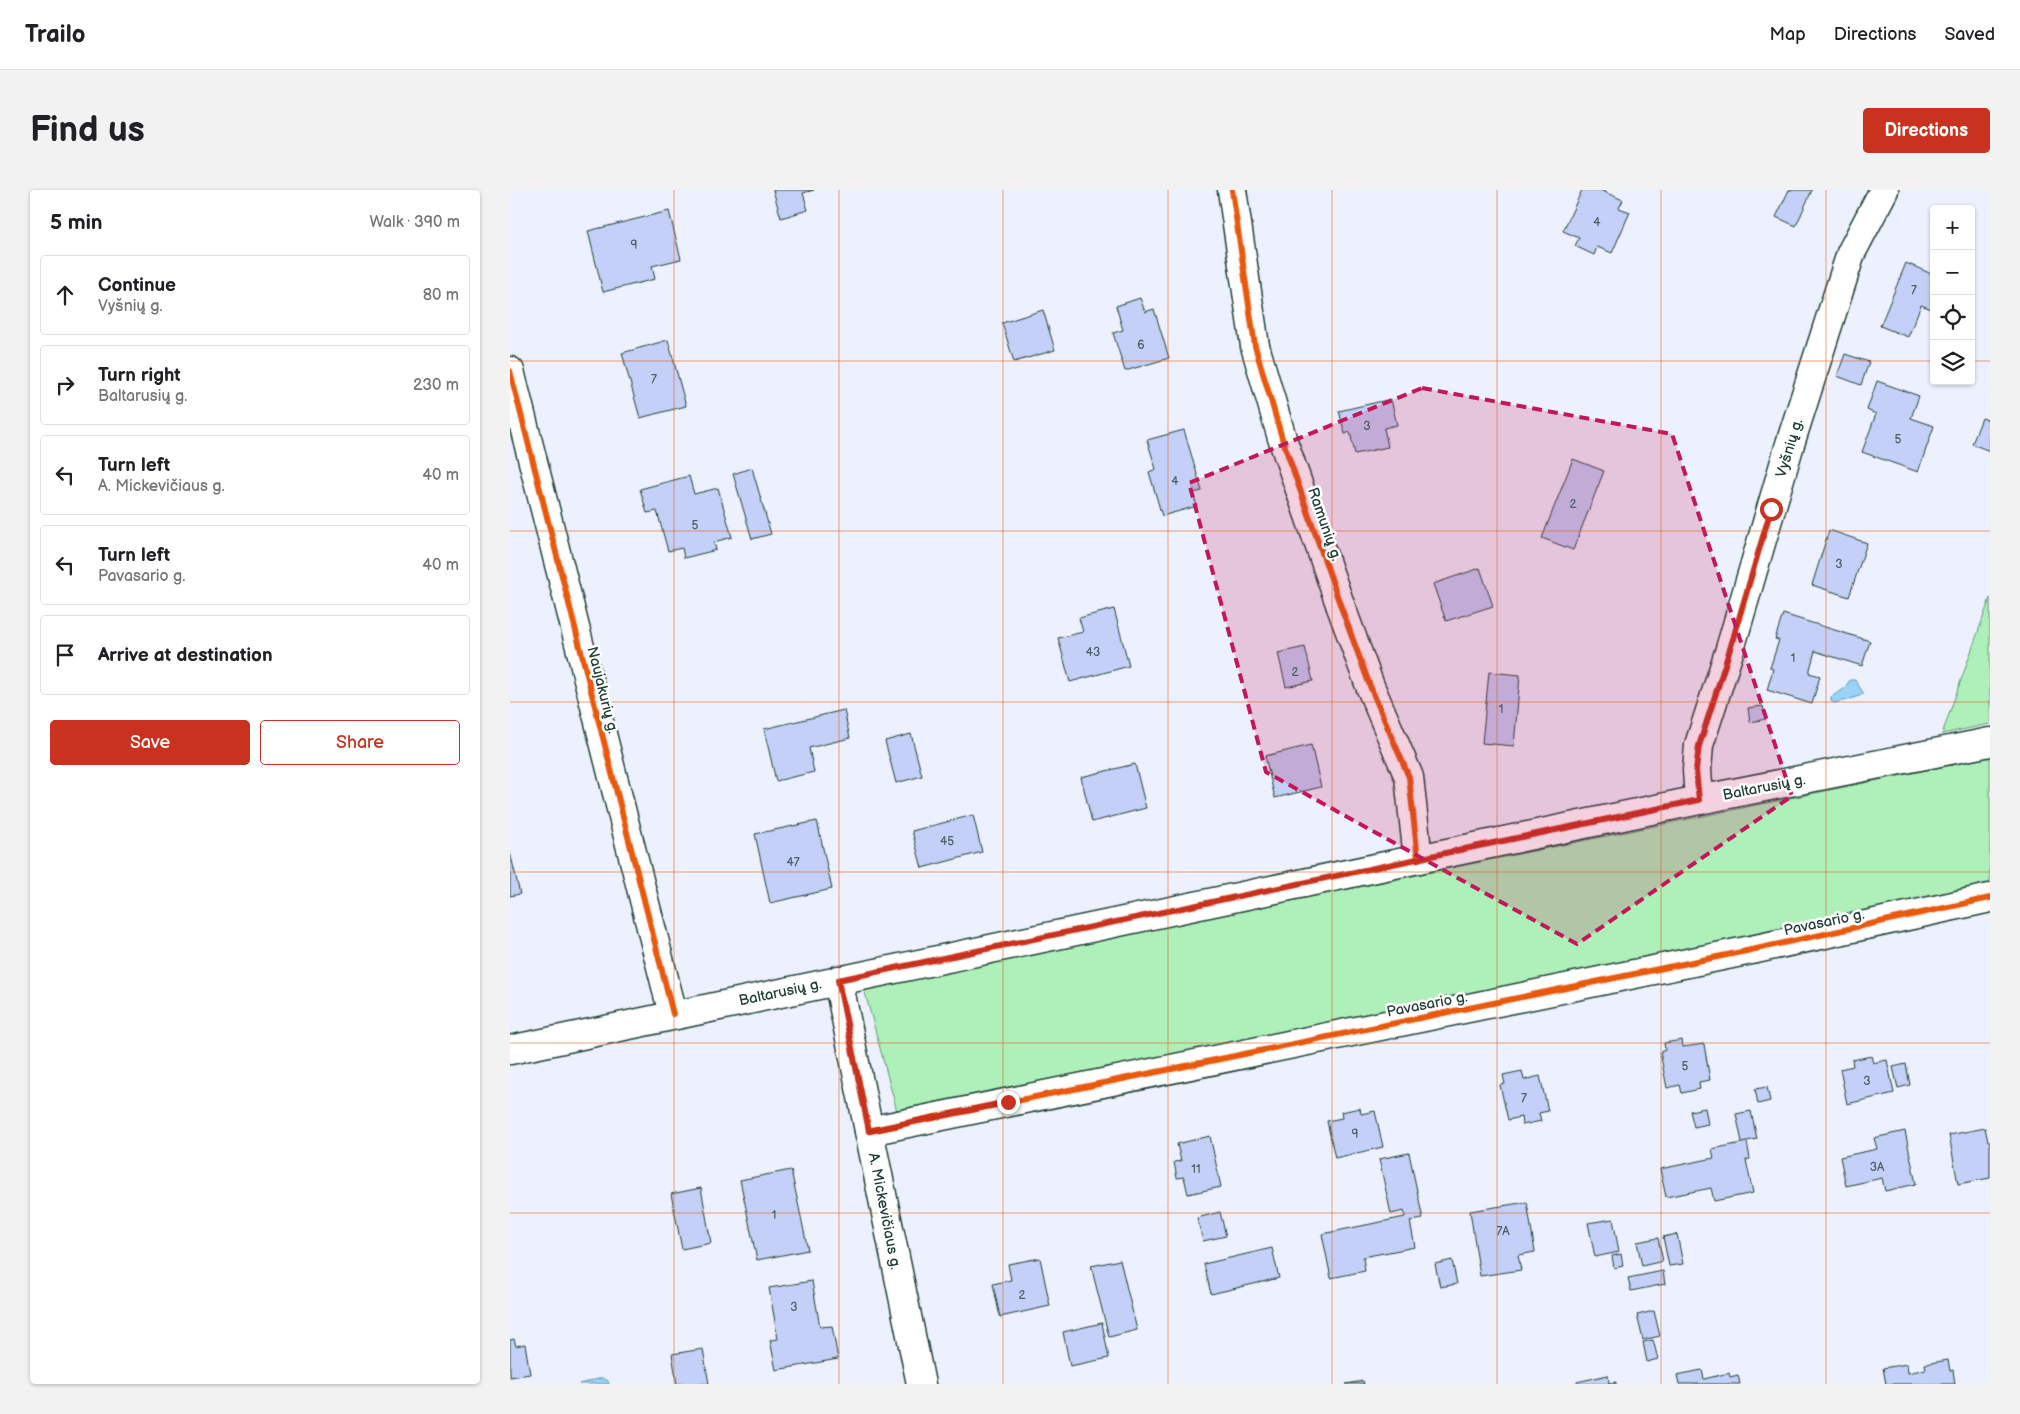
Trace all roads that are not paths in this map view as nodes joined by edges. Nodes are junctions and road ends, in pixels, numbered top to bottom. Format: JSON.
{"nodes":[{"id":1,"x":1232,"y":190,"type":"edge"},
{"id":2,"x":1884,"y":190,"type":"edge"},
{"id":3,"x":510,"y":372,"type":"edge"},
{"id":4,"x":1990,"y":742,"type":"edge"},
{"id":5,"x":1699,"y":800,"type":"junction"},
{"id":6,"x":1418,"y":859,"type":"junction"},
{"id":7,"x":1990,"y":898,"type":"edge"},
{"id":8,"x":838,"y":980,"type":"junction"},
{"id":9,"x":672,"y":1014,"type":"junction"},
{"id":10,"x":510,"y":1050,"type":"edge"},
{"id":11,"x":869,"y":1131,"type":"junction"},
{"id":12,"x":921,"y":1384,"type":"edge"}],
"edges":[{"from":1,"to":6,"type":"street","name":"Ramunių g."},
{"from":2,"to":5,"type":"street","name":"Vyšnių g."},
{"from":3,"to":9,"type":"street","name":"Naujakurių g."},
{"from":4,"to":5,"type":"street","name":"Baltarusių g."},
{"from":5,"to":6,"type":"street","name":"Baltarusių g."},
{"from":6,"to":8,"type":"street","name":"Baltarusių g."},
{"from":7,"to":11,"type":"street","name":"Pavasario g."},
{"from":8,"to":9,"type":"street","name":"Baltarusių g."},
{"from":8,"to":11,"type":"street","name":"A. Mickevičiaus g."},
{"from":9,"to":10,"type":"street","name":"Baltarusių g."},
{"from":11,"to":12,"type":"street","name":"A. Mickevičiaus g."}]}
